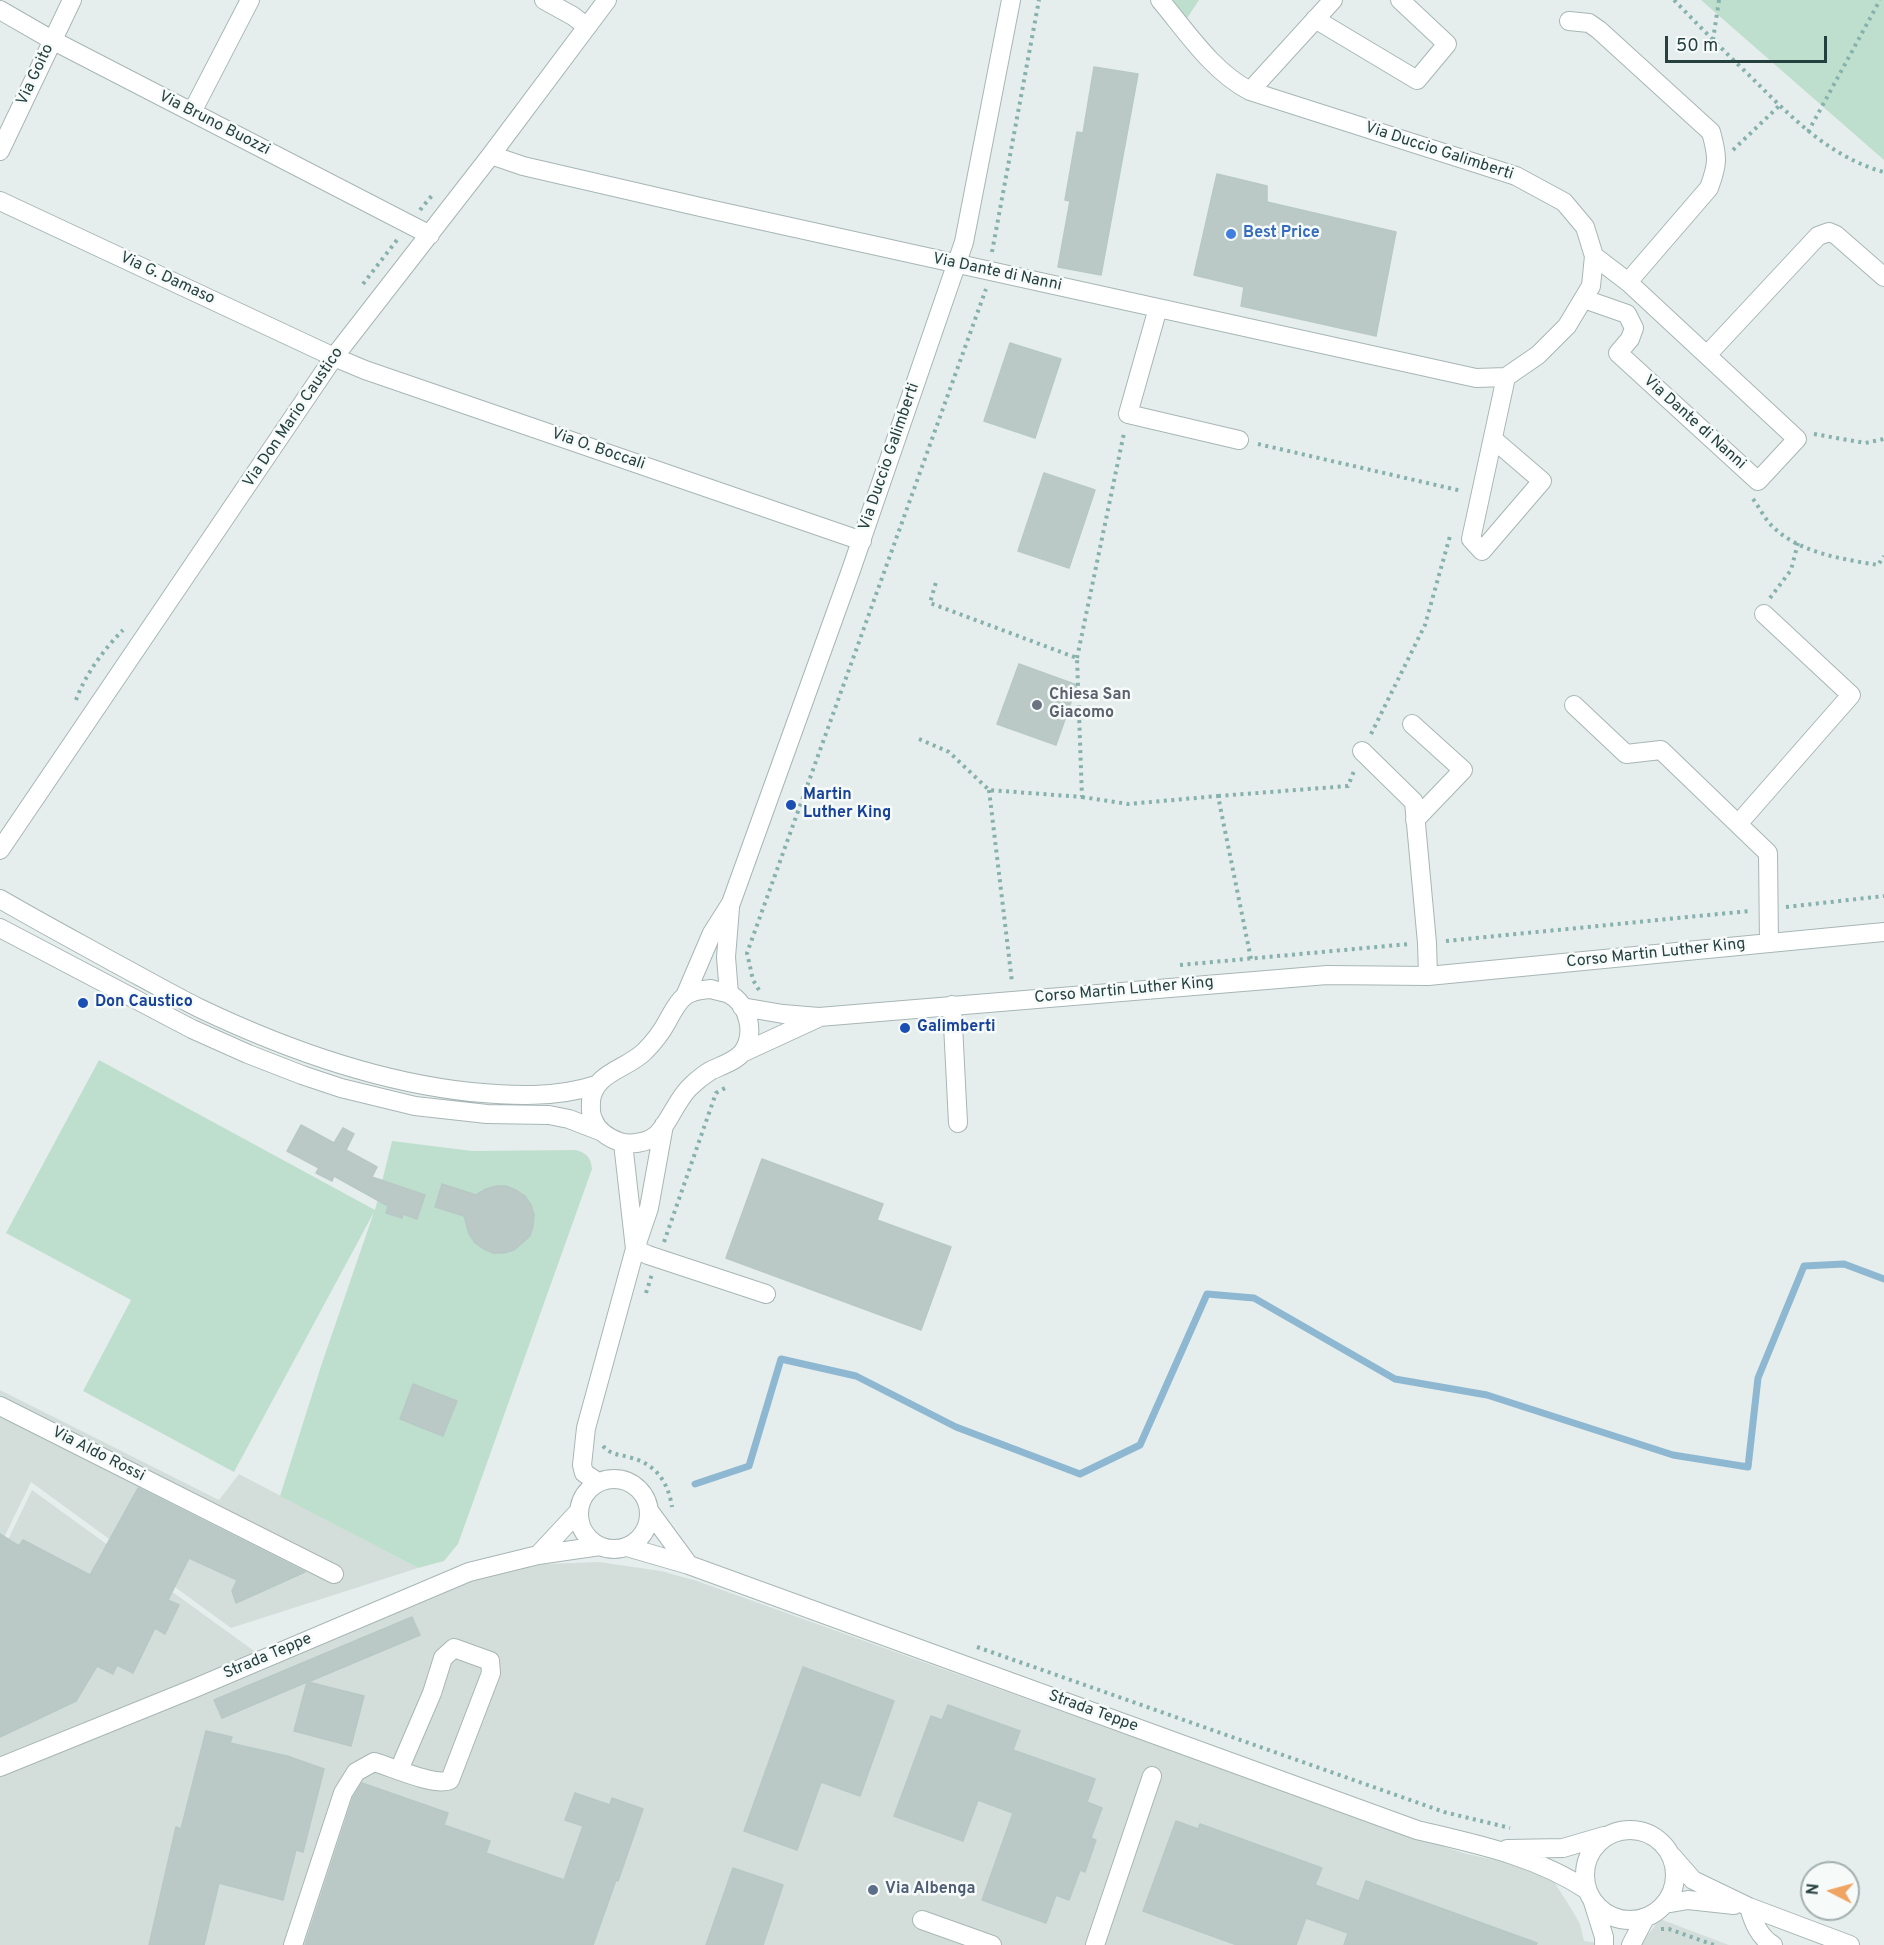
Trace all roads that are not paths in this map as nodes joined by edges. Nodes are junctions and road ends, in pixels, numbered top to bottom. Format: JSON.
{"nodes":[{"id":1,"x":72,"y":0,"type":"edge"},
{"id":2,"x":250,"y":0,"type":"edge"},
{"id":3,"x":544,"y":0,"type":"edge"},
{"id":4,"x":607,"y":0,"type":"edge"},
{"id":5,"x":1011,"y":0,"type":"edge"},
{"id":6,"x":1160,"y":0,"type":"edge"},
{"id":7,"x":1333,"y":0,"type":"edge"},
{"id":8,"x":1400,"y":0,"type":"edge"},
{"id":9,"x":0,"y":10,"type":"edge"},
{"id":10,"x":1316,"y":19,"type":"junction"},
{"id":11,"x":1569,"y":21,"type":"dead end"},
{"id":12,"x":587,"y":27,"type":"junction"},
{"id":13,"x":52,"y":40,"type":"junction"},
{"id":14,"x":1250,"y":91,"type":"junction"},
{"id":15,"x":192,"y":112,"type":"junction"},
{"id":16,"x":0,"y":151,"type":"edge"},
{"id":17,"x":491,"y":155,"type":"junction"},
{"id":18,"x":0,"y":201,"type":"edge"},
{"id":19,"x":430,"y":235,"type":"junction"},
{"id":20,"x":1594,"y":256,"type":"junction"},
{"id":21,"x":957,"y":264,"type":"junction"},
{"id":22,"x":1884,"y":277,"type":"edge"},
{"id":23,"x":1628,"y":282,"type":"junction"},
{"id":24,"x":1584,"y":299,"type":"junction"},
{"id":25,"x":1158,"y":308,"type":"junction"},
{"id":26,"x":1707,"y":355,"type":"junction"},
{"id":27,"x":334,"y":357,"type":"junction"},
{"id":28,"x":1506,"y":377,"type":"junction"},
{"id":29,"x":1493,"y":439,"type":"junction"},
{"id":30,"x":1239,"y":440,"type":"road end"},
{"id":31,"x":862,"y":541,"type":"junction"},
{"id":32,"x":1764,"y":614,"type":"road end"},
{"id":33,"x":1574,"y":705,"type":"dead end"},
{"id":34,"x":1412,"y":724,"type":"dead end"},
{"id":35,"x":1362,"y":751,"type":"road end"},
{"id":36,"x":1415,"y":820,"type":"junction"},
{"id":37,"x":1738,"y":824,"type":"junction"},
{"id":38,"x":0,"y":850,"type":"edge"},
{"id":39,"x":0,"y":899,"type":"edge"},
{"id":40,"x":731,"y":903,"type":"junction"},
{"id":41,"x":0,"y":928,"type":"edge"},
{"id":42,"x":1884,"y":932,"type":"edge"},
{"id":43,"x":1769,"y":943,"type":"junction"},
{"id":44,"x":1428,"y":976,"type":"junction"},
{"id":45,"x":685,"y":996,"type":"junction"},
{"id":46,"x":735,"y":1001,"type":"junction"},
{"id":47,"x":952,"y":1005,"type":"junction"},
{"id":48,"x":819,"y":1017,"type":"junction"},
{"id":49,"x":742,"y":1053,"type":"junction"},
{"id":50,"x":596,"y":1085,"type":"junction"},
{"id":51,"x":958,"y":1123,"type":"dead end"},
{"id":52,"x":664,"y":1125,"type":"junction"},
{"id":53,"x":600,"y":1131,"type":"junction"},
{"id":54,"x":623,"y":1143,"type":"junction"},
{"id":55,"x":635,"y":1249,"type":"junction"},
{"id":56,"x":766,"y":1294,"type":"dead end"},
{"id":57,"x":0,"y":1406,"type":"edge"},
{"id":58,"x":598,"y":1482,"type":"junction"},
{"id":59,"x":579,"y":1511,"type":"junction"},
{"id":60,"x":650,"y":1512,"type":"junction"},
{"id":61,"x":600,"y":1546,"type":"junction"},
{"id":62,"x":627,"y":1547,"type":"junction"},
{"id":63,"x":538,"y":1555,"type":"junction"},
{"id":64,"x":689,"y":1565,"type":"junction"},
{"id":65,"x":334,"y":1574,"type":"dead end"},
{"id":66,"x":0,"y":1767,"type":"edge"},
{"id":67,"x":399,"y":1770,"type":"junction"},
{"id":68,"x":1152,"y":1776,"type":"dead end"},
{"id":69,"x":1610,"y":1834,"type":"junction"},
{"id":70,"x":1499,"y":1850,"type":"junction"},
{"id":71,"x":1671,"y":1854,"type":"junction"},
{"id":72,"x":1590,"y":1896,"type":"junction"},
{"id":73,"x":1665,"y":1904,"type":"junction"},
{"id":74,"x":1749,"y":1907,"type":"junction"},
{"id":75,"x":1645,"y":1918,"type":"junction"},
{"id":76,"x":922,"y":1920,"type":"dead end"},
{"id":77,"x":1634,"y":1941,"type":"edge"},
{"id":78,"x":293,"y":1945,"type":"edge"},
{"id":79,"x":992,"y":1945,"type":"edge"},
{"id":80,"x":1095,"y":1945,"type":"edge"},
{"id":81,"x":1604,"y":1945,"type":"edge"},
{"id":82,"x":1773,"y":1945,"type":"edge"},
{"id":83,"x":1850,"y":1945,"type":"edge"}],
"edges":[{"from":1,"to":13,"type":"street","name":"Via Goito"},
{"from":2,"to":15,"type":"street"},
{"from":3,"to":12,"type":"street"},
{"from":4,"to":12,"type":"street","name":"Via Don Mario Caustico"},
{"from":5,"to":21,"type":"street","name":"Via Duccio Galimberti"},
{"from":6,"to":14,"type":"street","name":"Via Duccio Galimberti"},
{"from":7,"to":10,"type":"street"},
{"from":8,"to":10,"type":"street"},
{"from":9,"to":13,"type":"street","name":"Via Bruno Buozzi"},
{"from":10,"to":14,"type":"street"},
{"from":11,"to":23,"type":"street"},
{"from":12,"to":17,"type":"street","name":"Via Don Mario Caustico"},
{"from":13,"to":15,"type":"street","name":"Via Bruno Buozzi"},
{"from":13,"to":16,"type":"street","name":"Via Goito"},
{"from":14,"to":20,"type":"street","name":"Via Duccio Galimberti"},
{"from":15,"to":19,"type":"street","name":"Via Bruno Buozzi"},
{"from":17,"to":19,"type":"street","name":"Via Don Mario Caustico"},
{"from":17,"to":21,"type":"street","name":"Via Dante di Nanni"},
{"from":18,"to":27,"type":"street","name":"Via G. Damaso"},
{"from":19,"to":27,"type":"street","name":"Via Don Mario Caustico"},
{"from":20,"to":23,"type":"street"},
{"from":20,"to":24,"type":"street"},
{"from":21,"to":25,"type":"street","name":"Via Dante di Nanni"},
{"from":21,"to":31,"type":"street","name":"Via Duccio Galimberti"},
{"from":22,"to":26,"type":"street"},
{"from":23,"to":26,"type":"street"},
{"from":24,"to":26,"type":"street","name":"Via Dante di Nanni"},
{"from":24,"to":28,"type":"street"},
{"from":25,"to":28,"type":"street","name":"Via Dante di Nanni"},
{"from":25,"to":30,"type":"street"},
{"from":27,"to":31,"type":"street","name":"Via O. Boccali"},
{"from":27,"to":38,"type":"street","name":"Via Don Mario Caustico"},
{"from":28,"to":29,"type":"street"},
{"from":29,"to":29,"type":"street"},
{"from":31,"to":40,"type":"street","name":"Via Duccio Galimberti"},
{"from":32,"to":37,"type":"street"},
{"from":33,"to":37,"type":"street"},
{"from":34,"to":36,"type":"street"},
{"from":35,"to":36,"type":"street"},
{"from":36,"to":44,"type":"street"},
{"from":37,"to":43,"type":"street"},
{"from":39,"to":50,"type":"street"},
{"from":40,"to":45,"type":"street","name":"Via Duccio Galimberti"},
{"from":40,"to":46,"type":"street","name":"Via Duccio Galimberti"},
{"from":41,"to":53,"type":"street"},
{"from":42,"to":43,"type":"street","name":"Corso Martin Luther King"},
{"from":43,"to":44,"type":"street","name":"Corso Martin Luther King"},
{"from":44,"to":47,"type":"street","name":"Corso Martin Luther King"},
{"from":45,"to":46,"type":"street","name":"Corso Martin Luther King"},
{"from":45,"to":50,"type":"street","name":"Via Duccio Galimberti"},
{"from":46,"to":48,"type":"street","name":"Corso Martin Luther King"},
{"from":46,"to":49,"type":"street","name":"Via Duccio Galimberti"},
{"from":47,"to":48,"type":"street","name":"Corso Martin Luther King"},
{"from":47,"to":51,"type":"street"},
{"from":48,"to":49,"type":"street","name":"Corso Martin Luther King"},
{"from":49,"to":52,"type":"street","name":"Corso Martin Luther King"},
{"from":50,"to":53,"type":"street"},
{"from":52,"to":54,"type":"street"},
{"from":52,"to":55,"type":"street"},
{"from":53,"to":54,"type":"street"},
{"from":54,"to":55,"type":"street"},
{"from":55,"to":56,"type":"street"},
{"from":55,"to":58,"type":"street"},
{"from":57,"to":65,"type":"street","name":"Via Aldo Rossi"},
{"from":58,"to":59,"type":"street"},
{"from":58,"to":60,"type":"street"},
{"from":59,"to":61,"type":"street"},
{"from":59,"to":63,"type":"street"},
{"from":60,"to":62,"type":"street"},
{"from":60,"to":64,"type":"street"},
{"from":61,"to":62,"type":"street"},
{"from":61,"to":63,"type":"street","name":"Strada Teppe"},
{"from":62,"to":64,"type":"street","name":"Strada Teppe"},
{"from":63,"to":66,"type":"street","name":"Strada Teppe"},
{"from":64,"to":70,"type":"street","name":"Strada Teppe"},
{"from":67,"to":67,"type":"street"},
{"from":67,"to":78,"type":"street"},
{"from":68,"to":80,"type":"street"},
{"from":69,"to":70,"type":"street","name":"Strada Teppe"},
{"from":69,"to":71,"type":"street","name":"Strada Teppe"},
{"from":69,"to":72,"type":"street"},
{"from":70,"to":72,"type":"street","name":"Strada Teppe"},
{"from":71,"to":73,"type":"street"},
{"from":71,"to":74,"type":"street","name":"Strada Teppe"},
{"from":72,"to":75,"type":"street","name":"Strada Teppe"},
{"from":72,"to":81,"type":"street"},
{"from":73,"to":74,"type":"street","name":"Strada Teppe"},
{"from":73,"to":75,"type":"street","name":"Strada Teppe"},
{"from":74,"to":82,"type":"street"},
{"from":74,"to":83,"type":"street","name":"Strada Teppe"},
{"from":75,"to":77,"type":"street"},
{"from":76,"to":79,"type":"street"}]}
